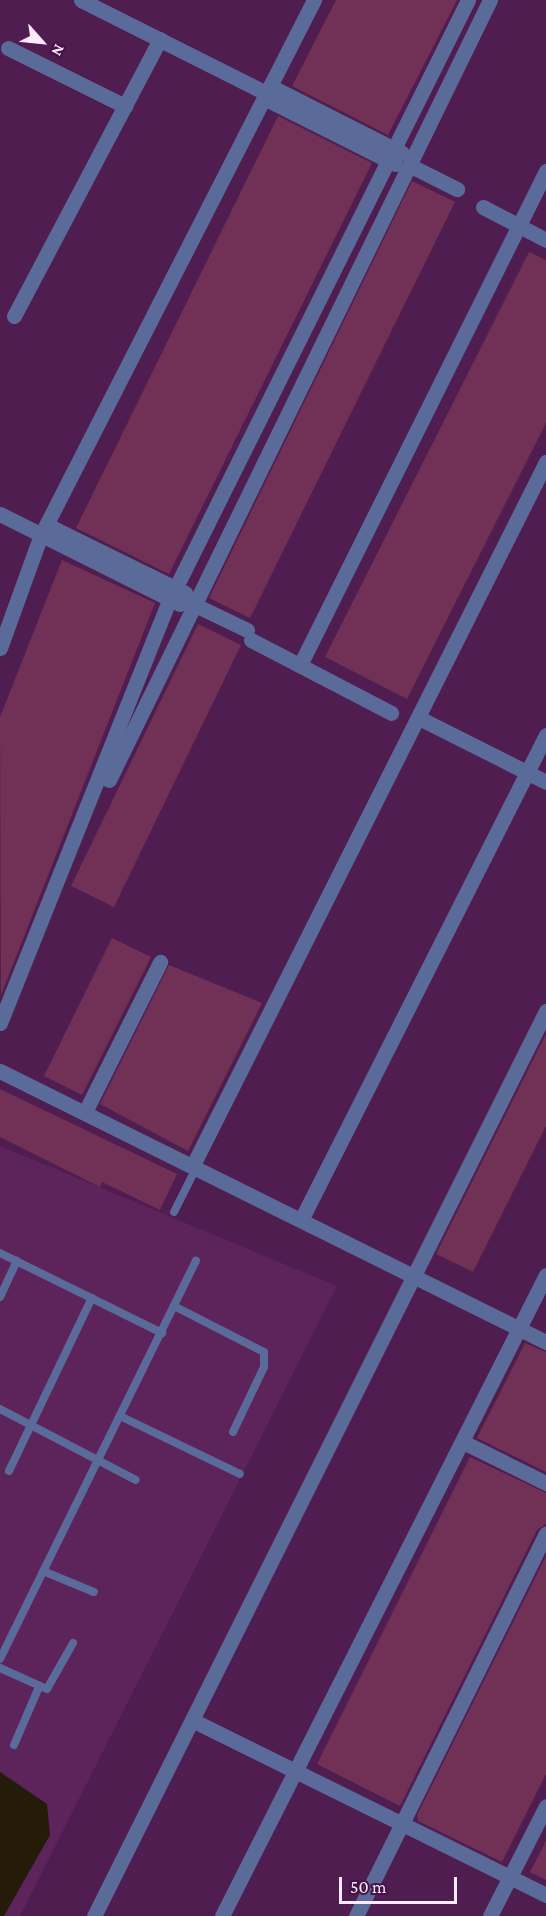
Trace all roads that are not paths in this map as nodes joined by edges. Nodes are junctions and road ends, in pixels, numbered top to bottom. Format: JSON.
{"nodes":[{"id":1,"x":81,"y":0,"type":"edge"},
{"id":2,"x":314,"y":0,"type":"edge"},
{"id":3,"x":468,"y":0,"type":"edge"},
{"id":4,"x":490,"y":0,"type":"edge"},
{"id":5,"x":160,"y":39,"type":"junction"},
{"id":6,"x":8,"y":48,"type":"dead end"},
{"id":7,"x":266,"y":92,"type":"junction"},
{"id":8,"x":125,"y":106,"type":"junction"},
{"id":9,"x":391,"y":155,"type":"junction"},
{"id":10,"x":409,"y":165,"type":"junction"},
{"id":11,"x":546,"y":171,"type":"edge"},
{"id":12,"x":458,"y":189,"type":"dead end"},
{"id":13,"x":483,"y":207,"type":"dead end"},
{"id":14,"x":518,"y":225,"type":"junction"},
{"id":15,"x":546,"y":240,"type":"edge"},
{"id":16,"x":14,"y":316,"type":"dead end"},
{"id":17,"x":546,"y":462,"type":"edge"},
{"id":18,"x":0,"y":513,"type":"edge"},
{"id":19,"x":44,"y":530,"type":"junction"},
{"id":20,"x":173,"y":594,"type":"junction"},
{"id":21,"x":193,"y":604,"type":"junction"},
{"id":22,"x":0,"y":648,"type":"edge"},
{"id":23,"x":300,"y":665,"type":"junction"},
{"id":24,"x":391,"y":713,"type":"dead end"},
{"id":25,"x":419,"y":718,"type":"junction"},
{"id":26,"x":546,"y":735,"type":"edge"},
{"id":27,"x":527,"y":773,"type":"junction"},
{"id":28,"x":546,"y":782,"type":"edge"},
{"id":29,"x":53,"y":897,"type":"junction"},
{"id":30,"x":160,"y":962,"type":"dead end"},
{"id":31,"x":546,"y":1011,"type":"edge"},
{"id":32,"x":0,"y":1023,"type":"edge"},
{"id":33,"x":0,"y":1071,"type":"edge"},
{"id":34,"x":85,"y":1112,"type":"junction"},
{"id":35,"x":195,"y":1166,"type":"junction"},
{"id":36,"x":174,"y":1212,"type":"dead end"},
{"id":37,"x":302,"y":1218,"type":"junction"},
{"id":38,"x":0,"y":1253,"type":"edge"},
{"id":39,"x":17,"y":1261,"type":"junction"},
{"id":40,"x":196,"y":1261,"type":"dead end"},
{"id":41,"x":414,"y":1274,"type":"junction"},
{"id":42,"x":546,"y":1275,"type":"edge"},
{"id":43,"x":0,"y":1297,"type":"edge"},
{"id":44,"x":92,"y":1298,"type":"junction"},
{"id":45,"x":174,"y":1306,"type":"junction"},
{"id":46,"x":519,"y":1328,"type":"junction"},
{"id":47,"x":162,"y":1333,"type":"junction"},
{"id":48,"x":546,"y":1342,"type":"edge"},
{"id":49,"x":0,"y":1409,"type":"edge"},
{"id":50,"x":120,"y":1416,"type":"junction"},
{"id":51,"x":30,"y":1423,"type":"junction"},
{"id":52,"x":233,"y":1432,"type":"dead end"},
{"id":53,"x":463,"y":1442,"type":"junction"},
{"id":54,"x":99,"y":1457,"type":"junction"},
{"id":55,"x":9,"y":1471,"type":"dead end"},
{"id":56,"x":240,"y":1474,"type":"dead end"},
{"id":57,"x":136,"y":1480,"type":"dead end"},
{"id":58,"x":546,"y":1483,"type":"edge"},
{"id":59,"x":546,"y":1534,"type":"edge"},
{"id":60,"x":43,"y":1571,"type":"junction"},
{"id":61,"x":94,"y":1592,"type":"dead end"},
{"id":62,"x":73,"y":1643,"type":"dead end"},
{"id":63,"x":0,"y":1659,"type":"edge"},
{"id":64,"x":0,"y":1668,"type":"edge"},
{"id":65,"x":39,"y":1687,"type":"junction"},
{"id":66,"x":192,"y":1720,"type":"junction"},
{"id":67,"x":14,"y":1745,"type":"dead end"},
{"id":68,"x":296,"y":1771,"type":"junction"},
{"id":69,"x":546,"y":1806,"type":"edge"},
{"id":70,"x":402,"y":1824,"type":"junction"},
{"id":71,"x":510,"y":1877,"type":"junction"},
{"id":72,"x":546,"y":1895,"type":"edge"},
{"id":73,"x":94,"y":1916,"type":"edge"},
{"id":74,"x":222,"y":1916,"type":"edge"},
{"id":75,"x":356,"y":1916,"type":"edge"},
{"id":76,"x":490,"y":1916,"type":"edge"}],
"edges":[{"from":1,"to":5,"type":"street"},
{"from":2,"to":7,"type":"street"},
{"from":3,"to":9,"type":"street"},
{"from":4,"to":10,"type":"street"},
{"from":5,"to":7,"type":"street"},
{"from":5,"to":8,"type":"street"},
{"from":6,"to":8,"type":"street"},
{"from":7,"to":9,"type":"street"},
{"from":7,"to":19,"type":"street"},
{"from":8,"to":16,"type":"street"},
{"from":9,"to":10,"type":"street"},
{"from":9,"to":20,"type":"street"},
{"from":10,"to":12,"type":"street"},
{"from":10,"to":21,"type":"street"},
{"from":11,"to":14,"type":"street"},
{"from":13,"to":14,"type":"street"},
{"from":14,"to":15,"type":"street"},
{"from":14,"to":23,"type":"street"},
{"from":17,"to":25,"type":"street"},
{"from":18,"to":19,"type":"street"},
{"from":19,"to":20,"type":"street"},
{"from":19,"to":22,"type":"street"},
{"from":20,"to":21,"type":"street"},
{"from":20,"to":29,"type":"street"},
{"from":21,"to":23,"type":"street"},
{"from":21,"to":29,"type":"street"},
{"from":23,"to":24,"type":"street"},
{"from":25,"to":27,"type":"street"},
{"from":25,"to":35,"type":"street"},
{"from":26,"to":27,"type":"street"},
{"from":27,"to":28,"type":"street"},
{"from":27,"to":37,"type":"street"},
{"from":29,"to":32,"type":"street"},
{"from":30,"to":34,"type":"street"},
{"from":31,"to":41,"type":"street"},
{"from":33,"to":34,"type":"street"},
{"from":34,"to":35,"type":"street"},
{"from":35,"to":36,"type":"lane"},
{"from":35,"to":37,"type":"street"},
{"from":37,"to":41,"type":"street"},
{"from":38,"to":39,"type":"lane"},
{"from":39,"to":43,"type":"lane"},
{"from":39,"to":44,"type":"lane"},
{"from":40,"to":45,"type":"lane"},
{"from":41,"to":46,"type":"street"},
{"from":41,"to":66,"type":"street"},
{"from":42,"to":46,"type":"street"},
{"from":44,"to":47,"type":"lane"},
{"from":44,"to":51,"type":"lane"},
{"from":45,"to":47,"type":"lane"},
{"from":45,"to":52,"type":"lane"},
{"from":46,"to":48,"type":"street"},
{"from":46,"to":53,"type":"street"},
{"from":47,"to":50,"type":"lane"},
{"from":49,"to":51,"type":"lane"},
{"from":50,"to":54,"type":"lane"},
{"from":50,"to":56,"type":"lane"},
{"from":51,"to":54,"type":"lane"},
{"from":51,"to":55,"type":"lane"},
{"from":53,"to":58,"type":"street"},
{"from":53,"to":68,"type":"street"},
{"from":54,"to":57,"type":"lane"},
{"from":54,"to":60,"type":"lane"},
{"from":59,"to":70,"type":"street"},
{"from":60,"to":61,"type":"lane"},
{"from":60,"to":63,"type":"lane"},
{"from":62,"to":65,"type":"lane"},
{"from":64,"to":65,"type":"lane"},
{"from":65,"to":67,"type":"lane"},
{"from":66,"to":68,"type":"street"},
{"from":66,"to":73,"type":"street"},
{"from":68,"to":70,"type":"street"},
{"from":68,"to":74,"type":"street"},
{"from":69,"to":71,"type":"street"},
{"from":70,"to":71,"type":"street"},
{"from":70,"to":75,"type":"street"},
{"from":71,"to":72,"type":"street"},
{"from":71,"to":76,"type":"street"}]}
